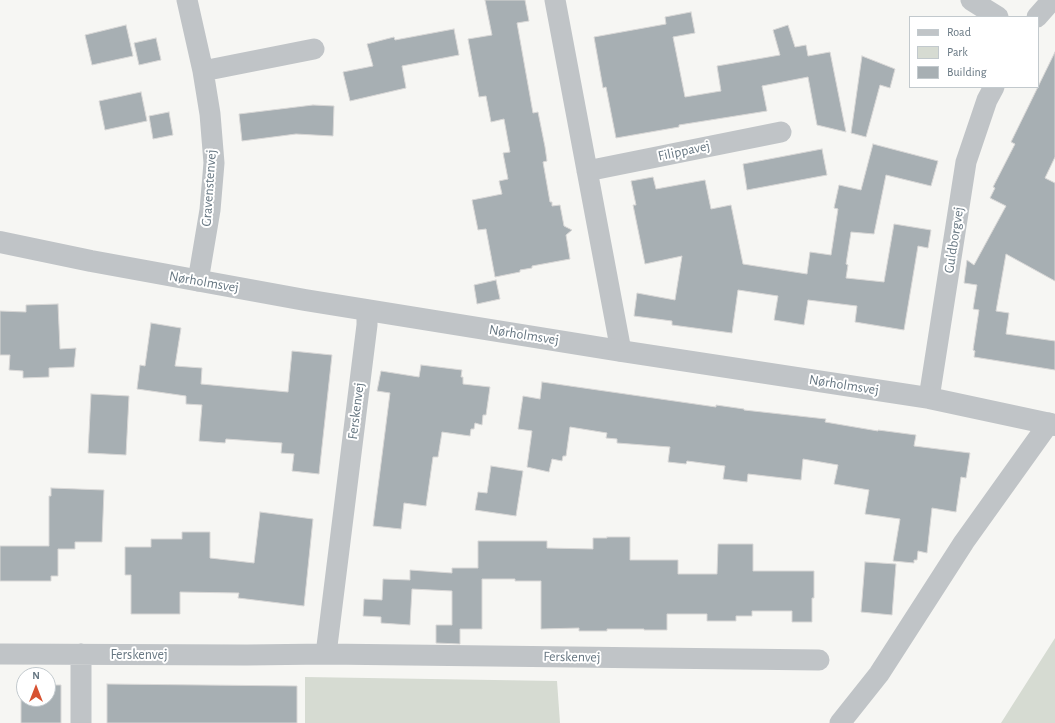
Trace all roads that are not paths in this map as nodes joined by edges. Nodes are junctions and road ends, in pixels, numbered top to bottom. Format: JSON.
{"nodes":[{"id":1,"x":187,"y":0,"type":"edge"},
{"id":2,"x":555,"y":0,"type":"edge"},
{"id":3,"x":971,"y":0,"type":"edge"},
{"id":4,"x":1052,"y":0,"type":"edge"},
{"id":5,"x":996,"y":16,"type":"edge"},
{"id":6,"x":1038,"y":16,"type":"edge"},
{"id":7,"x":314,"y":49,"type":"dead end"},
{"id":8,"x":203,"y":71,"type":"junction"},
{"id":9,"x":993,"y":88,"type":"edge"},
{"id":10,"x":781,"y":132,"type":"dead end"},
{"id":11,"x":587,"y":171,"type":"junction"},
{"id":12,"x":0,"y":242,"type":"edge"},
{"id":13,"x":198,"y":282,"type":"junction"},
{"id":14,"x":367,"y":310,"type":"junction"},
{"id":15,"x":621,"y":351,"type":"junction"},
{"id":16,"x":929,"y":398,"type":"junction"},
{"id":17,"x":1052,"y":424,"type":"edge"},
{"id":18,"x":0,"y":654,"type":"edge"},
{"id":19,"x":81,"y":654,"type":"junction"},
{"id":20,"x":326,"y":654,"type":"junction"},
{"id":21,"x":819,"y":660,"type":"dead end"},
{"id":22,"x":81,"y":723,"type":"edge"},
{"id":23,"x":840,"y":723,"type":"edge"}],
"edges":[{"from":1,"to":8,"type":"street","name":"Gravenstenvej"},
{"from":2,"to":11,"type":"street"},
{"from":3,"to":5,"type":"street"},
{"from":4,"to":6,"type":"street"},
{"from":7,"to":8,"type":"street"},
{"from":8,"to":13,"type":"street","name":"Gravenstenvej"},
{"from":9,"to":16,"type":"street","name":"Guldborgvej"},
{"from":10,"to":11,"type":"street","name":"Filippavej"},
{"from":11,"to":15,"type":"street"},
{"from":12,"to":13,"type":"street","name":"Nørholmsvej"},
{"from":13,"to":14,"type":"street","name":"Nørholmsvej"},
{"from":14,"to":15,"type":"street","name":"Nørholmsvej"},
{"from":14,"to":20,"type":"street","name":"Ferskenvej"},
{"from":15,"to":16,"type":"street","name":"Nørholmsvej"},
{"from":16,"to":17,"type":"street","name":"Nørholmsvej"},
{"from":17,"to":23,"type":"street","name":"Nørholmsvej"},
{"from":18,"to":19,"type":"street","name":"Ferskenvej"},
{"from":19,"to":20,"type":"street","name":"Ferskenvej"},
{"from":19,"to":22,"type":"street"},
{"from":20,"to":21,"type":"street","name":"Ferskenvej"}]}
